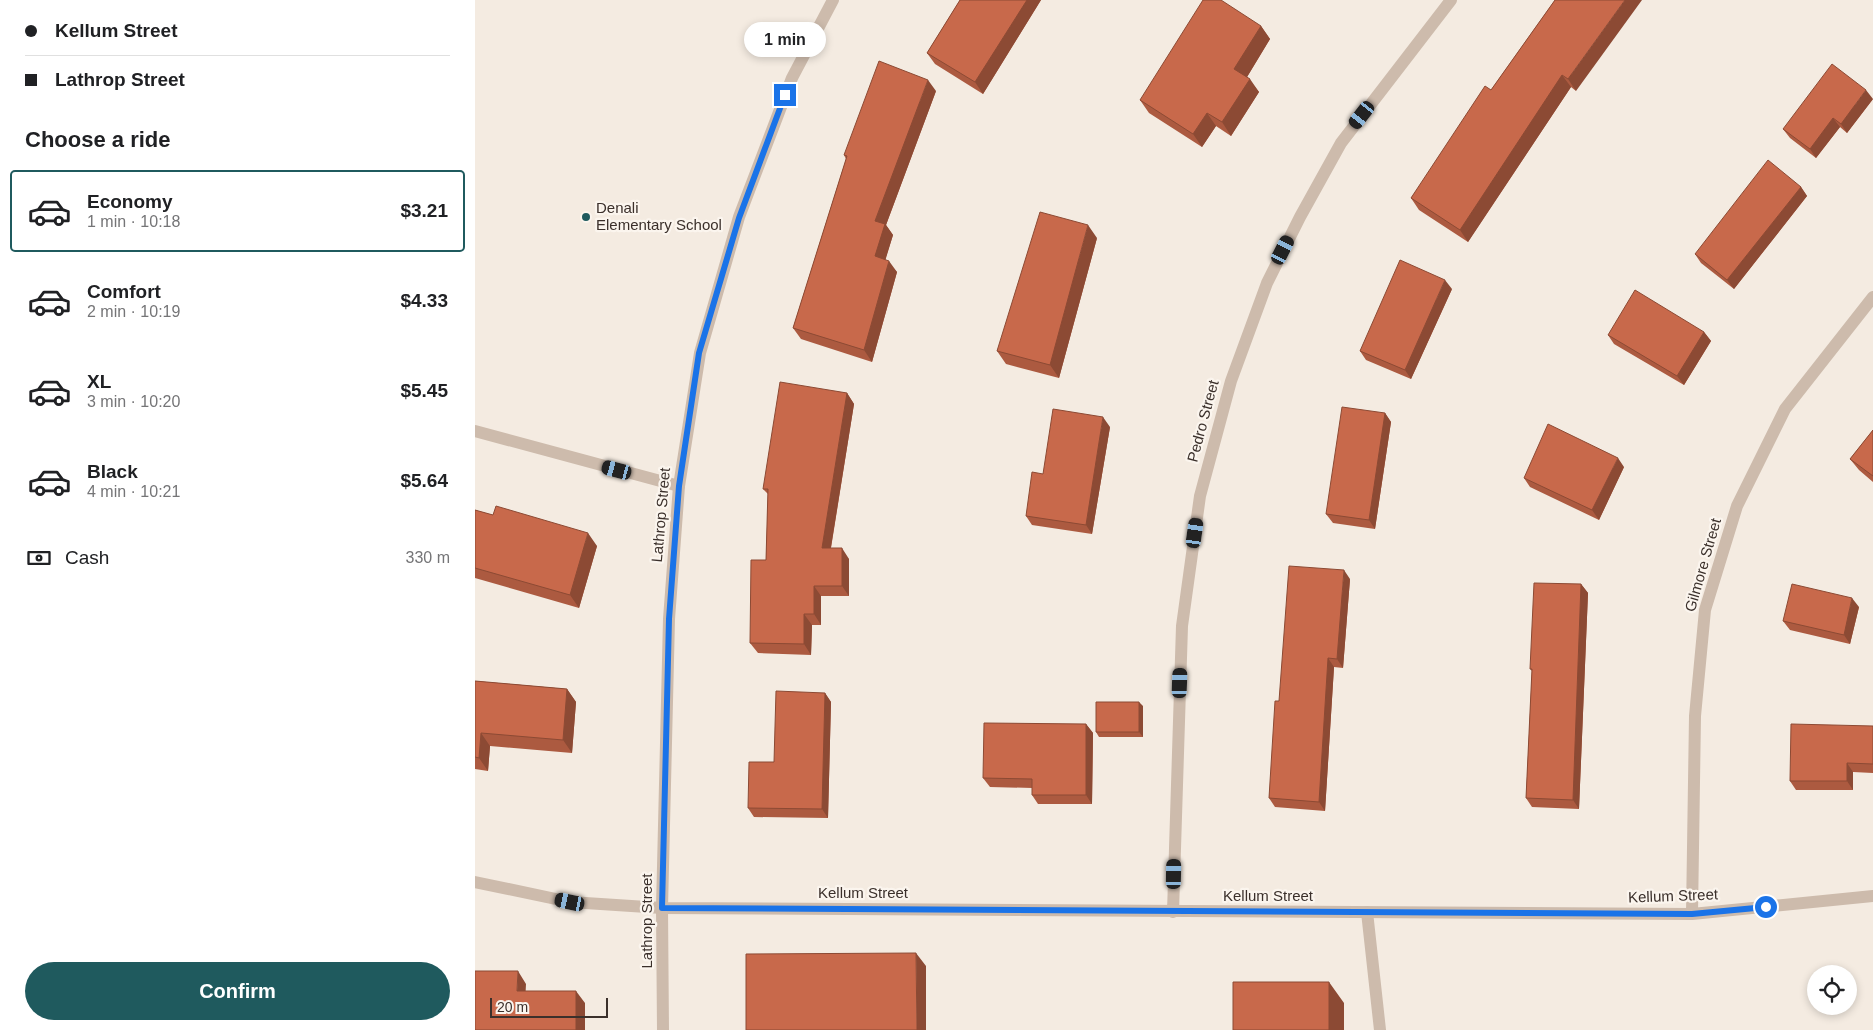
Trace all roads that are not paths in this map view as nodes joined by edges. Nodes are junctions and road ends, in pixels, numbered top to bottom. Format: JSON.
{"nodes":[{"id":1,"x":833,"y":0,"type":"edge"},
{"id":2,"x":1451,"y":0,"type":"edge"},
{"id":3,"x":1873,"y":297,"type":"edge"},
{"id":4,"x":475,"y":431,"type":"edge"},
{"id":5,"x":679,"y":486,"type":"junction"},
{"id":6,"x":475,"y":882,"type":"edge"},
{"id":7,"x":1873,"y":896,"type":"edge"},
{"id":8,"x":662,"y":908,"type":"junction"},
{"id":9,"x":1173,"y":912,"type":"junction"},
{"id":10,"x":1367,"y":912,"type":"junction"},
{"id":11,"x":1692,"y":914,"type":"junction"},
{"id":12,"x":663,"y":1030,"type":"edge"},
{"id":13,"x":1380,"y":1030,"type":"edge"}],
"edges":[{"from":1,"to":5,"type":"street","name":"Lathrop Street"},
{"from":2,"to":9,"type":"street","name":"Pedro Street"},
{"from":3,"to":11,"type":"street","name":"Gilmore Street"},
{"from":4,"to":5,"type":"street"},
{"from":5,"to":8,"type":"street","name":"Lathrop Street"},
{"from":6,"to":8,"type":"street","name":"Kellum Street"},
{"from":7,"to":11,"type":"street","name":"Kellum Street"},
{"from":8,"to":9,"type":"street","name":"Kellum Street"},
{"from":8,"to":12,"type":"street","name":"Lathrop Street"},
{"from":9,"to":10,"type":"street","name":"Kellum Street"},
{"from":10,"to":11,"type":"street","name":"Kellum Street"},
{"from":10,"to":13,"type":"street"}]}
